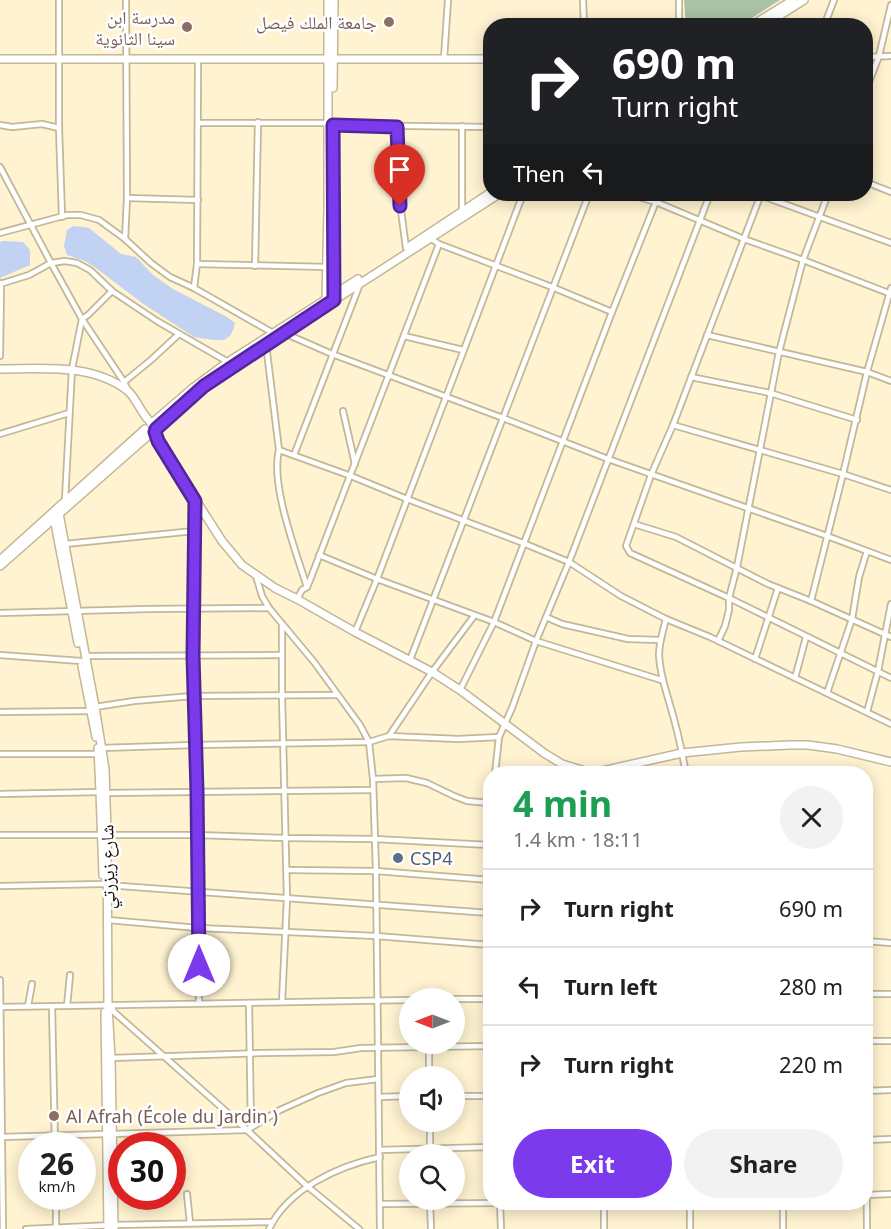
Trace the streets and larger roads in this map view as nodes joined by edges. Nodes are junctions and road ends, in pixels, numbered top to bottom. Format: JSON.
{"nodes":[{"id":1,"x":59,"y":0,"type":"edge"},
{"id":2,"x":126,"y":0,"type":"edge"},
{"id":3,"x":328,"y":0,"type":"edge"},
{"id":4,"x":334,"y":0,"type":"edge"},
{"id":5,"x":448,"y":0,"type":"edge"},
{"id":6,"x":583,"y":0,"type":"edge"},
{"id":7,"x":679,"y":0,"type":"edge"},
{"id":8,"x":793,"y":0,"type":"edge"},
{"id":9,"x":804,"y":0,"type":"edge"},
{"id":10,"x":834,"y":0,"type":"edge"},
{"id":11,"x":891,"y":5,"type":"edge"},
{"id":12,"x":584,"y":18,"type":"edge"},
{"id":13,"x":679,"y":18,"type":"edge"},
{"id":14,"x":764,"y":18,"type":"edge"},
{"id":15,"x":778,"y":18,"type":"edge"},
{"id":16,"x":827,"y":18,"type":"edge"},
{"id":17,"x":873,"y":56,"type":"edge"},
{"id":18,"x":879,"y":56,"type":"junction"},
{"id":19,"x":891,"y":56,"type":"edge"},
{"id":20,"x":0,"y":59,"type":"edge"},
{"id":21,"x":60,"y":59,"type":"junction"},
{"id":22,"x":127,"y":59,"type":"junction"},
{"id":23,"x":198,"y":59,"type":"junction"},
{"id":24,"x":444,"y":59,"type":"junction"},
{"id":25,"x":483,"y":59,"type":"edge"},
{"id":26,"x":331,"y":60,"type":"junction"},
{"id":27,"x":873,"y":72,"type":"edge"},
{"id":28,"x":258,"y":122,"type":"junction"},
{"id":29,"x":198,"y":123,"type":"junction"},
{"id":30,"x":330,"y":124,"type":"junction"},
{"id":31,"x":0,"y":125,"type":"edge"},
{"id":32,"x":462,"y":126,"type":"junction"},
{"id":33,"x":397,"y":127,"type":"junction"},
{"id":34,"x":483,"y":127,"type":"edge"},
{"id":35,"x":59,"y":128,"type":"junction"},
{"id":36,"x":0,"y":167,"type":"edge"},
{"id":37,"x":873,"y":185,"type":"edge"},
{"id":38,"x":891,"y":192,"type":"edge"},
{"id":39,"x":127,"y":198,"type":"junction"},
{"id":40,"x":483,"y":198,"type":"edge"},
{"id":41,"x":198,"y":200,"type":"junction"},
{"id":42,"x":488,"y":201,"type":"edge"},
{"id":43,"x":520,"y":201,"type":"edge"},
{"id":44,"x":586,"y":201,"type":"edge"},
{"id":45,"x":652,"y":201,"type":"edge"},
{"id":46,"x":708,"y":201,"type":"edge"},
{"id":47,"x":757,"y":201,"type":"edge"},
{"id":48,"x":779,"y":201,"type":"edge"},
{"id":49,"x":825,"y":201,"type":"edge"},
{"id":50,"x":656,"y":202,"type":"junction"},
{"id":51,"x":462,"y":212,"type":"junction"},
{"id":52,"x":820,"y":216,"type":"junction"},
{"id":53,"x":62,"y":217,"type":"junction"},
{"id":54,"x":700,"y":220,"type":"junction"},
{"id":55,"x":31,"y":225,"type":"junction"},
{"id":56,"x":0,"y":233,"type":"edge"},
{"id":57,"x":430,"y":238,"type":"junction"},
{"id":58,"x":744,"y":238,"type":"junction"},
{"id":59,"x":125,"y":239,"type":"junction"},
{"id":60,"x":439,"y":243,"type":"junction"},
{"id":61,"x":891,"y":243,"type":"edge"},
{"id":62,"x":406,"y":248,"type":"junction"},
{"id":63,"x":803,"y":260,"type":"junction"},
{"id":64,"x":51,"y":263,"type":"junction"},
{"id":65,"x":197,"y":264,"type":"junction"},
{"id":66,"x":495,"y":265,"type":"junction"},
{"id":67,"x":255,"y":266,"type":"junction"},
{"id":68,"x":327,"y":267,"type":"junction"},
{"id":69,"x":334,"y":273,"type":"junction"},
{"id":70,"x":360,"y":283,"type":"junction"},
{"id":71,"x":1,"y":284,"type":"edge"},
{"id":72,"x":346,"y":287,"type":"junction"},
{"id":73,"x":552,"y":287,"type":"junction"},
{"id":74,"x":194,"y":288,"type":"junction"},
{"id":75,"x":112,"y":291,"type":"junction"},
{"id":76,"x":890,"y":292,"type":"edge"},
{"id":77,"x":334,"y":297,"type":"junction"},
{"id":78,"x":326,"y":302,"type":"junction"},
{"id":79,"x":612,"y":312,"type":"junction"},
{"id":80,"x":82,"y":319,"type":"junction"},
{"id":81,"x":273,"y":333,"type":"junction"},
{"id":82,"x":285,"y":333,"type":"junction"},
{"id":83,"x":179,"y":334,"type":"junction"},
{"id":84,"x":707,"y":335,"type":"junction"},
{"id":85,"x":404,"y":336,"type":"junction"},
{"id":86,"x":266,"y":345,"type":"junction"},
{"id":87,"x":463,"y":350,"type":"junction"},
{"id":88,"x":779,"y":352,"type":"junction"},
{"id":89,"x":332,"y":354,"type":"junction"},
{"id":90,"x":0,"y":356,"type":"edge"},
{"id":91,"x":228,"y":362,"type":"junction"},
{"id":92,"x":0,"y":369,"type":"edge"},
{"id":93,"x":72,"y":369,"type":"junction"},
{"id":94,"x":867,"y":372,"type":"junction"},
{"id":95,"x":388,"y":376,"type":"junction"},
{"id":96,"x":691,"y":377,"type":"junction"},
{"id":97,"x":891,"y":381,"type":"edge"},
{"id":98,"x":124,"y":382,"type":"junction"},
{"id":99,"x":130,"y":392,"type":"junction"},
{"id":100,"x":770,"y":393,"type":"junction"},
{"id":101,"x":446,"y":397,"type":"junction"},
{"id":102,"x":343,"y":411,"type":"dead end"},
{"id":103,"x":69,"y":413,"type":"junction"},
{"id":104,"x":503,"y":418,"type":"junction"},
{"id":105,"x":856,"y":420,"type":"junction"},
{"id":106,"x":673,"y":425,"type":"junction"},
{"id":107,"x":151,"y":429,"type":"junction"},
{"id":108,"x":0,"y":434,"type":"edge"},
{"id":109,"x":564,"y":442,"type":"junction"},
{"id":110,"x":279,"y":450,"type":"junction"},
{"id":111,"x":759,"y":450,"type":"junction"},
{"id":112,"x":294,"y":455,"type":"junction"},
{"id":113,"x":608,"y":459,"type":"junction"},
{"id":114,"x":355,"y":464,"type":"junction"},
{"id":115,"x":843,"y":474,"type":"junction"},
{"id":116,"x":651,"y":475,"type":"junction"},
{"id":117,"x":351,"y":476,"type":"junction"},
{"id":118,"x":891,"y":490,"type":"edge"},
{"id":119,"x":407,"y":499,"type":"junction"},
{"id":120,"x":195,"y":501,"type":"junction"},
{"id":121,"x":748,"y":509,"type":"junction"},
{"id":122,"x":59,"y":511,"type":"junction"},
{"id":123,"x":462,"y":520,"type":"junction"},
{"id":124,"x":634,"y":524,"type":"junction"},
{"id":125,"x":194,"y":531,"type":"junction"},
{"id":126,"x":827,"y":536,"type":"junction"},
{"id":127,"x":523,"y":543,"type":"junction"},
{"id":128,"x":65,"y":544,"type":"junction"},
{"id":129,"x":867,"y":551,"type":"junction"},
{"id":130,"x":319,"y":555,"type":"junction"},
{"id":131,"x":0,"y":560,"type":"edge"},
{"id":132,"x":891,"y":560,"type":"edge"},
{"id":133,"x":569,"y":562,"type":"junction"},
{"id":134,"x":0,"y":566,"type":"edge"},
{"id":135,"x":737,"y":567,"type":"junction"},
{"id":136,"x":256,"y":576,"type":"junction"},
{"id":137,"x":377,"y":579,"type":"junction"},
{"id":138,"x":307,"y":587,"type":"junction"},
{"id":139,"x":778,"y":588,"type":"junction"},
{"id":140,"x":729,"y":598,"type":"junction"},
{"id":141,"x":297,"y":599,"type":"junction"},
{"id":142,"x":432,"y":600,"type":"junction"},
{"id":143,"x":811,"y":601,"type":"junction"},
{"id":144,"x":891,"y":604,"type":"edge"},
{"id":145,"x":193,"y":608,"type":"junction"},
{"id":146,"x":269,"y":608,"type":"junction"},
{"id":147,"x":75,"y":611,"type":"junction"},
{"id":148,"x":0,"y":613,"type":"edge"},
{"id":149,"x":474,"y":616,"type":"junction"},
{"id":150,"x":546,"y":617,"type":"junction"},
{"id":151,"x":666,"y":619,"type":"junction"},
{"id":152,"x":769,"y":619,"type":"junction"},
{"id":153,"x":852,"y":619,"type":"junction"},
{"id":154,"x":495,"y":622,"type":"junction"},
{"id":155,"x":282,"y":624,"type":"junction"},
{"id":156,"x":355,"y":632,"type":"junction"},
{"id":157,"x":885,"y":634,"type":"junction"},
{"id":158,"x":806,"y":637,"type":"junction"},
{"id":159,"x":891,"y":637,"type":"edge"},
{"id":160,"x":660,"y":640,"type":"junction"},
{"id":161,"x":536,"y":641,"type":"junction"},
{"id":162,"x":718,"y":641,"type":"junction"},
{"id":163,"x":841,"y":653,"type":"junction"},
{"id":164,"x":0,"y":655,"type":"edge"},
{"id":165,"x":282,"y":655,"type":"junction"},
{"id":166,"x":193,"y":656,"type":"junction"},
{"id":167,"x":83,"y":658,"type":"junction"},
{"id":168,"x":755,"y":658,"type":"junction"},
{"id":169,"x":410,"y":660,"type":"junction"},
{"id":170,"x":878,"y":671,"type":"junction"},
{"id":171,"x":432,"y":672,"type":"junction"},
{"id":172,"x":795,"y":678,"type":"junction"},
{"id":173,"x":891,"y":678,"type":"edge"},
{"id":174,"x":661,"y":680,"type":"junction"},
{"id":175,"x":460,"y":690,"type":"junction"},
{"id":176,"x":827,"y":693,"type":"junction"},
{"id":177,"x":338,"y":695,"type":"junction"},
{"id":178,"x":193,"y":696,"type":"junction"},
{"id":179,"x":282,"y":696,"type":"junction"},
{"id":180,"x":93,"y":709,"type":"junction"},
{"id":181,"x":0,"y":712,"type":"edge"},
{"id":182,"x":867,"y":712,"type":"junction"},
{"id":183,"x":505,"y":724,"type":"junction"},
{"id":184,"x":891,"y":724,"type":"edge"},
{"id":185,"x":389,"y":736,"type":"junction"},
{"id":186,"x":499,"y":737,"type":"junction"},
{"id":187,"x":369,"y":742,"type":"junction"},
{"id":188,"x":283,"y":744,"type":"junction"},
{"id":189,"x":194,"y":745,"type":"junction"},
{"id":190,"x":100,"y":751,"type":"junction"},
{"id":191,"x":682,"y":753,"type":"junction"},
{"id":192,"x":0,"y":754,"type":"edge"},
{"id":193,"x":891,"y":762,"type":"edge"},
{"id":194,"x":496,"y":766,"type":"edge"},
{"id":195,"x":568,"y":766,"type":"edge"},
{"id":196,"x":624,"y":766,"type":"edge"},
{"id":197,"x":684,"y":766,"type":"edge"},
{"id":198,"x":373,"y":779,"type":"junction"},
{"id":199,"x":373,"y":790,"type":"junction"},
{"id":200,"x":285,"y":791,"type":"junction"},
{"id":201,"x":103,"y":792,"type":"junction"},
{"id":202,"x":197,"y":792,"type":"junction"},
{"id":203,"x":0,"y":794,"type":"edge"},
{"id":204,"x":483,"y":802,"type":"edge"},
{"id":205,"x":0,"y":835,"type":"edge"},
{"id":206,"x":104,"y":835,"type":"junction"},
{"id":207,"x":197,"y":835,"type":"junction"},
{"id":208,"x":286,"y":838,"type":"junction"},
{"id":209,"x":374,"y":839,"type":"junction"},
{"id":210,"x":483,"y":845,"type":"edge"},
{"id":211,"x":286,"y":870,"type":"junction"},
{"id":212,"x":376,"y":871,"type":"junction"},
{"id":213,"x":483,"y":879,"type":"edge"},
{"id":214,"x":105,"y":884,"type":"junction"},
{"id":215,"x":0,"y":886,"type":"edge"},
{"id":216,"x":198,"y":891,"type":"junction"},
{"id":217,"x":287,"y":899,"type":"junction"},
{"id":218,"x":376,"y":905,"type":"junction"},
{"id":219,"x":483,"y":913,"type":"edge"},
{"id":220,"x":108,"y":920,"type":"junction"},
{"id":221,"x":198,"y":928,"type":"junction"},
{"id":222,"x":286,"y":931,"type":"junction"},
{"id":223,"x":376,"y":936,"type":"junction"},
{"id":224,"x":873,"y":942,"type":"edge"},
{"id":225,"x":891,"y":943,"type":"edge"},
{"id":226,"x":483,"y":944,"type":"edge"},
{"id":227,"x":70,"y":975,"type":"dead end"},
{"id":228,"x":0,"y":980,"type":"edge"},
{"id":229,"x":32,"y":984,"type":"dead end"},
{"id":230,"x":873,"y":994,"type":"edge"},
{"id":231,"x":891,"y":994,"type":"edge"},
{"id":232,"x":465,"y":999,"type":"edge"},
{"id":233,"x":483,"y":999,"type":"edge"},
{"id":234,"x":377,"y":1000,"type":"junction"},
{"id":235,"x":399,"y":1000,"type":"edge"},
{"id":236,"x":282,"y":1002,"type":"junction"},
{"id":237,"x":199,"y":1003,"type":"junction"},
{"id":238,"x":249,"y":1004,"type":"junction"},
{"id":239,"x":52,"y":1005,"type":"junction"},
{"id":240,"x":28,"y":1006,"type":"junction"},
{"id":241,"x":68,"y":1006,"type":"junction"},
{"id":242,"x":108,"y":1006,"type":"junction"},
{"id":243,"x":0,"y":1007,"type":"edge"},
{"id":244,"x":873,"y":1041,"type":"edge"},
{"id":245,"x":891,"y":1041,"type":"edge"},
{"id":246,"x":465,"y":1046,"type":"edge"},
{"id":247,"x":483,"y":1046,"type":"edge"},
{"id":248,"x":399,"y":1048,"type":"edge"},
{"id":249,"x":378,"y":1049,"type":"junction"},
{"id":250,"x":250,"y":1053,"type":"junction"},
{"id":251,"x":164,"y":1056,"type":"junction"},
{"id":252,"x":111,"y":1058,"type":"junction"},
{"id":253,"x":378,"y":1079,"type":"junction"},
{"id":254,"x":873,"y":1090,"type":"edge"},
{"id":255,"x":891,"y":1090,"type":"edge"},
{"id":256,"x":379,"y":1096,"type":"junction"},
{"id":257,"x":399,"y":1096,"type":"edge"},
{"id":258,"x":465,"y":1096,"type":"edge"},
{"id":259,"x":483,"y":1096,"type":"edge"},
{"id":260,"x":249,"y":1128,"type":"junction"},
{"id":261,"x":55,"y":1132,"type":"edge"},
{"id":262,"x":109,"y":1132,"type":"edge"},
{"id":263,"x":109,"y":1132,"type":"edge"},
{"id":264,"x":156,"y":1132,"type":"edge"},
{"id":265,"x":18,"y":1136,"type":"edge"},
{"id":266,"x":1,"y":1137,"type":"edge"},
{"id":267,"x":891,"y":1139,"type":"edge"},
{"id":268,"x":873,"y":1140,"type":"edge"},
{"id":269,"x":465,"y":1147,"type":"edge"},
{"id":270,"x":483,"y":1147,"type":"edge"},
{"id":271,"x":399,"y":1149,"type":"edge"},
{"id":272,"x":380,"y":1150,"type":"junction"},
{"id":273,"x":380,"y":1157,"type":"junction"},
{"id":274,"x":307,"y":1186,"type":"junction"},
{"id":275,"x":187,"y":1194,"type":"dead end"},
{"id":276,"x":891,"y":1194,"type":"edge"},
{"id":277,"x":873,"y":1195,"type":"edge"},
{"id":278,"x":465,"y":1202,"type":"edge"},
{"id":279,"x":399,"y":1203,"type":"edge"},
{"id":280,"x":483,"y":1203,"type":"edge"},
{"id":281,"x":381,"y":1204,"type":"junction"},
{"id":282,"x":56,"y":1210,"type":"edge"},
{"id":283,"x":111,"y":1210,"type":"edge"},
{"id":284,"x":112,"y":1210,"type":"edge"},
{"id":285,"x":430,"y":1210,"type":"edge"},
{"id":286,"x":501,"y":1210,"type":"edge"},
{"id":287,"x":604,"y":1210,"type":"edge"},
{"id":288,"x":690,"y":1210,"type":"edge"},
{"id":289,"x":783,"y":1210,"type":"edge"},
{"id":290,"x":866,"y":1210,"type":"edge"},
{"id":291,"x":272,"y":1222,"type":"junction"},
{"id":292,"x":190,"y":1223,"type":"junction"},
{"id":293,"x":111,"y":1227,"type":"edge"},
{"id":294,"x":56,"y":1228,"type":"edge"},
{"id":295,"x":3,"y":1229,"type":"edge"},
{"id":296,"x":26,"y":1229,"type":"edge"},
{"id":297,"x":269,"y":1229,"type":"edge"},
{"id":298,"x":359,"y":1229,"type":"edge"},
{"id":299,"x":380,"y":1229,"type":"edge"},
{"id":300,"x":431,"y":1229,"type":"edge"},
{"id":301,"x":501,"y":1229,"type":"edge"},
{"id":302,"x":604,"y":1229,"type":"edge"},
{"id":303,"x":690,"y":1229,"type":"edge"},
{"id":304,"x":783,"y":1229,"type":"edge"},
{"id":305,"x":867,"y":1229,"type":"edge"}],
"edges":[{"from":1,"to":21,"type":"street"},
{"from":2,"to":22,"type":"street"},
{"from":3,"to":26,"type":"street"},
{"from":4,"to":26,"type":"street"},
{"from":5,"to":24,"type":"street"},
{"from":6,"to":12,"type":"street"},
{"from":7,"to":13,"type":"street"},
{"from":8,"to":14,"type":"street"},
{"from":9,"to":15,"type":"street"},
{"from":10,"to":16,"type":"street"},
{"from":11,"to":18,"type":"street"},
{"from":17,"to":18,"type":"street"},
{"from":18,"to":19,"type":"street"},
{"from":18,"to":27,"type":"street"},
{"from":20,"to":21,"type":"street"},
{"from":21,"to":22,"type":"street"},
{"from":21,"to":35,"type":"street"},
{"from":22,"to":23,"type":"street"},
{"from":22,"to":39,"type":"street"},
{"from":23,"to":26,"type":"street"},
{"from":23,"to":29,"type":"street"},
{"from":24,"to":25,"type":"street"},
{"from":24,"to":26,"type":"street"},
{"from":26,"to":30,"type":"street"},
{"from":28,"to":29,"type":"street"},
{"from":28,"to":30,"type":"street"},
{"from":28,"to":67,"type":"street"},
{"from":29,"to":41,"type":"street"},
{"from":30,"to":33,"type":"street"},
{"from":30,"to":68,"type":"street"},
{"from":30,"to":69,"type":"street"},
{"from":31,"to":35,"type":"street"},
{"from":32,"to":33,"type":"street"},
{"from":32,"to":34,"type":"street"},
{"from":32,"to":51,"type":"street"},
{"from":33,"to":62,"type":"street"},
{"from":35,"to":53,"type":"street"},
{"from":36,"to":55,"type":"street"},
{"from":37,"to":38,"type":"street"},
{"from":39,"to":41,"type":"street"},
{"from":39,"to":59,"type":"street"},
{"from":40,"to":51,"type":"street"},
{"from":41,"to":65,"type":"street"},
{"from":42,"to":57,"type":"street"},
{"from":43,"to":66,"type":"street"},
{"from":44,"to":73,"type":"street"},
{"from":45,"to":50,"type":"street"},
{"from":46,"to":54,"type":"street"},
{"from":47,"to":58,"type":"street"},
{"from":48,"to":52,"type":"street"},
{"from":49,"to":52,"type":"street"},
{"from":50,"to":54,"type":"street"},
{"from":50,"to":79,"type":"street"},
{"from":51,"to":62,"type":"street"},
{"from":52,"to":61,"type":"street"},
{"from":52,"to":63,"type":"street"},
{"from":53,"to":55,"type":"street"},
{"from":53,"to":59,"type":"street"},
{"from":54,"to":58,"type":"street"},
{"from":54,"to":113,"type":"street"},
{"from":55,"to":56,"type":"street"},
{"from":55,"to":64,"type":"street"},
{"from":57,"to":60,"type":"street"},
{"from":57,"to":70,"type":"street"},
{"from":58,"to":63,"type":"street"},
{"from":58,"to":84,"type":"street"},
{"from":59,"to":74,"type":"street"},
{"from":60,"to":66,"type":"street"},
{"from":60,"to":85,"type":"street"},
{"from":62,"to":72,"type":"street"},
{"from":63,"to":76,"type":"street"},
{"from":63,"to":88,"type":"street"},
{"from":64,"to":71,"type":"street"},
{"from":64,"to":75,"type":"street"},
{"from":64,"to":80,"type":"street"},
{"from":65,"to":67,"type":"street"},
{"from":65,"to":74,"type":"street"},
{"from":66,"to":73,"type":"street"},
{"from":66,"to":87,"type":"street"},
{"from":67,"to":68,"type":"street"},
{"from":68,"to":78,"type":"street"},
{"from":69,"to":72,"type":"street"},
{"from":69,"to":77,"type":"street"},
{"from":70,"to":77,"type":"street"},
{"from":70,"to":89,"type":"street"},
{"from":71,"to":90,"type":"street"},
{"from":72,"to":77,"type":"street"},
{"from":73,"to":79,"type":"street"},
{"from":73,"to":104,"type":"street"},
{"from":74,"to":81,"type":"street"},
{"from":75,"to":80,"type":"street"},
{"from":75,"to":83,"type":"street"},
{"from":76,"to":94,"type":"street"},
{"from":77,"to":78,"type":"street"},
{"from":78,"to":81,"type":"street"},
{"from":78,"to":82,"type":"street"},
{"from":79,"to":109,"type":"street"},
{"from":80,"to":93,"type":"street"},
{"from":80,"to":98,"type":"street"},
{"from":81,"to":91,"type":"street"},
{"from":82,"to":86,"type":"street"},
{"from":82,"to":89,"type":"street"},
{"from":83,"to":91,"type":"street"},
{"from":83,"to":98,"type":"street"},
{"from":84,"to":88,"type":"street"},
{"from":84,"to":96,"type":"street"},
{"from":85,"to":87,"type":"street"},
{"from":85,"to":95,"type":"street"},
{"from":86,"to":107,"type":"street"},
{"from":86,"to":110,"type":"street"},
{"from":87,"to":101,"type":"street"},
{"from":88,"to":94,"type":"street"},
{"from":88,"to":100,"type":"street"},
{"from":89,"to":95,"type":"street"},
{"from":89,"to":112,"type":"street"},
{"from":91,"to":107,"type":"street"},
{"from":92,"to":93,"type":"street"},
{"from":93,"to":99,"type":"street"},
{"from":93,"to":103,"type":"street"},
{"from":94,"to":97,"type":"street"},
{"from":94,"to":105,"type":"street"},
{"from":95,"to":101,"type":"street"},
{"from":95,"to":114,"type":"street"},
{"from":96,"to":100,"type":"street"},
{"from":96,"to":106,"type":"street"},
{"from":98,"to":99,"type":"street"},
{"from":99,"to":107,"type":"street"},
{"from":100,"to":105,"type":"street"},
{"from":100,"to":111,"type":"street"},
{"from":101,"to":104,"type":"street"},
{"from":101,"to":119,"type":"street"},
{"from":102,"to":114,"type":"street"},
{"from":103,"to":108,"type":"street"},
{"from":103,"to":122,"type":"street"},
{"from":104,"to":109,"type":"street"},
{"from":104,"to":123,"type":"street"},
{"from":105,"to":115,"type":"street"},
{"from":106,"to":111,"type":"street"},
{"from":106,"to":116,"type":"street"},
{"from":107,"to":120,"type":"street"},
{"from":107,"to":122,"type":"street"},
{"from":109,"to":113,"type":"street"},
{"from":109,"to":127,"type":"street"},
{"from":110,"to":112,"type":"street"},
{"from":110,"to":138,"type":"street"},
{"from":111,"to":115,"type":"street"},
{"from":111,"to":121,"type":"street"},
{"from":112,"to":117,"type":"street"},
{"from":113,"to":116,"type":"street"},
{"from":113,"to":133,"type":"street"},
{"from":114,"to":117,"type":"street"},
{"from":115,"to":118,"type":"street"},
{"from":115,"to":126,"type":"street"},
{"from":116,"to":121,"type":"street"},
{"from":116,"to":124,"type":"street"},
{"from":117,"to":119,"type":"street"},
{"from":117,"to":130,"type":"street"},
{"from":119,"to":123,"type":"street"},
{"from":119,"to":137,"type":"street"},
{"from":120,"to":125,"type":"street"},
{"from":120,"to":136,"type":"street"},
{"from":121,"to":126,"type":"street"},
{"from":121,"to":135,"type":"street"},
{"from":122,"to":128,"type":"street","name":"شارع زيزرتي"},
{"from":122,"to":131,"type":"street"},
{"from":122,"to":134,"type":"street"},
{"from":122,"to":147,"type":"street","name":"شارع زيزرتي"},
{"from":123,"to":127,"type":"street"},
{"from":123,"to":142,"type":"street"},
{"from":124,"to":135,"type":"street"},
{"from":124,"to":140,"type":"street"},
{"from":125,"to":128,"type":"street"},
{"from":125,"to":145,"type":"street"},
{"from":126,"to":129,"type":"street"},
{"from":126,"to":143,"type":"street"},
{"from":127,"to":133,"type":"street"},
{"from":127,"to":154,"type":"street"},
{"from":128,"to":147,"type":"street","name":"شارع زيزرتي"},
{"from":129,"to":132,"type":"street"},
{"from":129,"to":153,"type":"street"},
{"from":130,"to":137,"type":"street"},
{"from":130,"to":138,"type":"street"},
{"from":133,"to":150,"type":"street"},
{"from":133,"to":151,"type":"street"},
{"from":135,"to":139,"type":"street"},
{"from":135,"to":140,"type":"street"},
{"from":136,"to":141,"type":"street"},
{"from":136,"to":146,"type":"street"},
{"from":137,"to":142,"type":"street"},
{"from":137,"to":156,"type":"street"},
{"from":138,"to":141,"type":"street"},
{"from":139,"to":143,"type":"street"},
{"from":139,"to":152,"type":"street"},
{"from":140,"to":152,"type":"street"},
{"from":140,"to":162,"type":"street"},
{"from":141,"to":156,"type":"street"},
{"from":142,"to":149,"type":"street"},
{"from":142,"to":169,"type":"street"},
{"from":143,"to":153,"type":"street"},
{"from":144,"to":157,"type":"street"},
{"from":145,"to":146,"type":"street"},
{"from":145,"to":147,"type":"street"},
{"from":145,"to":166,"type":"street"},
{"from":146,"to":155,"type":"street"},
{"from":147,"to":148,"type":"street"},
{"from":147,"to":167,"type":"street","name":"شارع زيزرتي"},
{"from":149,"to":154,"type":"street"},
{"from":149,"to":171,"type":"street"},
{"from":150,"to":160,"type":"street"},
{"from":150,"to":161,"type":"street"},
{"from":151,"to":160,"type":"street"},
{"from":151,"to":162,"type":"street"},
{"from":152,"to":158,"type":"street"},
{"from":152,"to":168,"type":"street"},
{"from":153,"to":157,"type":"street"},
{"from":153,"to":163,"type":"street"},
{"from":154,"to":161,"type":"street"},
{"from":154,"to":175,"type":"street"},
{"from":155,"to":165,"type":"street"},
{"from":155,"to":177,"type":"street"},
{"from":156,"to":169,"type":"street"},
{"from":157,"to":159,"type":"street"},
{"from":157,"to":170,"type":"street"},
{"from":158,"to":163,"type":"street"},
{"from":158,"to":172,"type":"street"},
{"from":160,"to":174,"type":"street"},
{"from":161,"to":174,"type":"street"},
{"from":161,"to":183,"type":"street"},
{"from":162,"to":168,"type":"street"},
{"from":163,"to":170,"type":"street"},
{"from":163,"to":176,"type":"street"},
{"from":164,"to":167,"type":"street"},
{"from":165,"to":166,"type":"street"},
{"from":165,"to":179,"type":"street"},
{"from":166,"to":167,"type":"street"},
{"from":166,"to":178,"type":"street"},
{"from":167,"to":180,"type":"street","name":"شارع زيزرتي"},
{"from":168,"to":172,"type":"street"},
{"from":169,"to":171,"type":"street"},
{"from":170,"to":173,"type":"street"},
{"from":170,"to":182,"type":"street"},
{"from":171,"to":175,"type":"street"},
{"from":171,"to":185,"type":"street"},
{"from":172,"to":176,"type":"street"},
{"from":174,"to":191,"type":"street"},
{"from":175,"to":183,"type":"street"},
{"from":176,"to":182,"type":"street"},
{"from":177,"to":179,"type":"street"},
{"from":177,"to":187,"type":"street"},
{"from":178,"to":179,"type":"street"},
{"from":178,"to":180,"type":"street"},
{"from":178,"to":189,"type":"street"},
{"from":179,"to":188,"type":"street"},
{"from":180,"to":181,"type":"street"},
{"from":180,"to":190,"type":"street","name":"شارع زيزرتي"},
{"from":182,"to":184,"type":"street"},
{"from":183,"to":186,"type":"street"},
{"from":183,"to":195,"type":"street"},
{"from":185,"to":186,"type":"street"},
{"from":185,"to":187,"type":"street"},
{"from":186,"to":194,"type":"street"},
{"from":187,"to":188,"type":"street"},
{"from":187,"to":198,"type":"street"},
{"from":188,"to":189,"type":"street"},
{"from":188,"to":200,"type":"street"},
{"from":189,"to":190,"type":"street"},
{"from":189,"to":202,"type":"street"},
{"from":190,"to":192,"type":"street"},
{"from":190,"to":201,"type":"street","name":"شارع زيزرتي"},
{"from":191,"to":193,"type":"street"},
{"from":191,"to":196,"type":"street"},
{"from":191,"to":197,"type":"street"},
{"from":198,"to":199,"type":"street"},
{"from":198,"to":204,"type":"street"},
{"from":199,"to":200,"type":"street"},
{"from":199,"to":209,"type":"street"},
{"from":200,"to":202,"type":"street"},
{"from":200,"to":208,"type":"street"},
{"from":201,"to":202,"type":"street"},
{"from":201,"to":203,"type":"street"},
{"from":201,"to":206,"type":"street","name":"شارع زيزرتي"},
{"from":202,"to":207,"type":"street"},
{"from":205,"to":206,"type":"street"},
{"from":206,"to":207,"type":"street"},
{"from":206,"to":214,"type":"street","name":"شارع زيزرتي"},
{"from":207,"to":208,"type":"street"},
{"from":207,"to":216,"type":"street"},
{"from":208,"to":209,"type":"street"},
{"from":208,"to":211,"type":"street"},
{"from":209,"to":210,"type":"street"},
{"from":209,"to":212,"type":"street"},
{"from":211,"to":212,"type":"street"},
{"from":211,"to":217,"type":"street"},
{"from":212,"to":213,"type":"street"},
{"from":212,"to":218,"type":"street"},
{"from":214,"to":215,"type":"street"},
{"from":214,"to":216,"type":"street"},
{"from":214,"to":220,"type":"street","name":"شارع زيزرتي"},
{"from":214,"to":242,"type":"street","name":"شارع زيزرتي"},
{"from":216,"to":217,"type":"street"},
{"from":216,"to":221,"type":"street"},
{"from":217,"to":218,"type":"street"},
{"from":217,"to":222,"type":"street"},
{"from":218,"to":219,"type":"street"},
{"from":218,"to":223,"type":"street"},
{"from":220,"to":221,"type":"street"},
{"from":220,"to":242,"type":"street","name":"شارع زيزرتي"},
{"from":221,"to":222,"type":"street"},
{"from":221,"to":237,"type":"street"},
{"from":222,"to":223,"type":"street"},
{"from":222,"to":236,"type":"street"},
{"from":223,"to":226,"type":"street"},
{"from":223,"to":234,"type":"street"},
{"from":224,"to":225,"type":"street"},
{"from":227,"to":241,"type":"street"},
{"from":228,"to":243,"type":"street"},
{"from":229,"to":240,"type":"street"},
{"from":230,"to":231,"type":"street"},
{"from":232,"to":233,"type":"street"},
{"from":234,"to":235,"type":"street"},
{"from":234,"to":236,"type":"street"},
{"from":234,"to":249,"type":"street"},
{"from":236,"to":238,"type":"street"},
{"from":237,"to":238,"type":"street"},
{"from":237,"to":242,"type":"street"},
{"from":238,"to":250,"type":"street"},
{"from":239,"to":240,"type":"street"},
{"from":239,"to":241,"type":"street"},
{"from":239,"to":261,"type":"street"},
{"from":240,"to":243,"type":"street"},
{"from":241,"to":242,"type":"street"},
{"from":242,"to":251,"type":"street"},
{"from":242,"to":252,"type":"street","name":"شارع زيزرتي"},
{"from":242,"to":262,"type":"street","name":"شارع زيزرتي"},
{"from":243,"to":266,"type":"street"},
{"from":244,"to":245,"type":"street"},
{"from":246,"to":247,"type":"street"},
{"from":248,"to":249,"type":"street"},
{"from":249,"to":250,"type":"street"},
{"from":249,"to":253,"type":"street"},
{"from":250,"to":251,"type":"street"},
{"from":250,"to":260,"type":"street"},
{"from":251,"to":252,"type":"street"},
{"from":251,"to":260,"type":"street"},
{"from":252,"to":263,"type":"street","name":"شارع زيزرتي"},
{"from":253,"to":256,"type":"street"},
{"from":253,"to":260,"type":"street"},
{"from":254,"to":255,"type":"street"},
{"from":256,"to":257,"type":"street"},
{"from":256,"to":272,"type":"street"},
{"from":258,"to":259,"type":"street"},
{"from":260,"to":264,"type":"street"},
{"from":260,"to":274,"type":"street"},
{"from":265,"to":266,"type":"street"},
{"from":266,"to":295,"type":"street"},
{"from":267,"to":268,"type":"street"},
{"from":269,"to":270,"type":"street"},
{"from":271,"to":272,"type":"street"},
{"from":272,"to":273,"type":"street"},
{"from":273,"to":274,"type":"street"},
{"from":273,"to":281,"type":"street"},
{"from":274,"to":291,"type":"street"},
{"from":274,"to":298,"type":"street"},
{"from":275,"to":292,"type":"street"},
{"from":276,"to":277,"type":"street"},
{"from":278,"to":280,"type":"street"},
{"from":279,"to":281,"type":"street"},
{"from":281,"to":299,"type":"street"},
{"from":282,"to":294,"type":"street"},
{"from":283,"to":293,"type":"street","name":"شارع زيزرتي"},
{"from":284,"to":293,"type":"street","name":"شارع زيزرتي"},
{"from":285,"to":300,"type":"street"},
{"from":286,"to":301,"type":"street"},
{"from":287,"to":302,"type":"street"},
{"from":288,"to":303,"type":"street"},
{"from":289,"to":304,"type":"street"},
{"from":290,"to":305,"type":"street"},
{"from":291,"to":292,"type":"street"},
{"from":291,"to":297,"type":"street"},
{"from":292,"to":293,"type":"street"},
{"from":293,"to":294,"type":"street"},
{"from":294,"to":296,"type":"street"}]}
